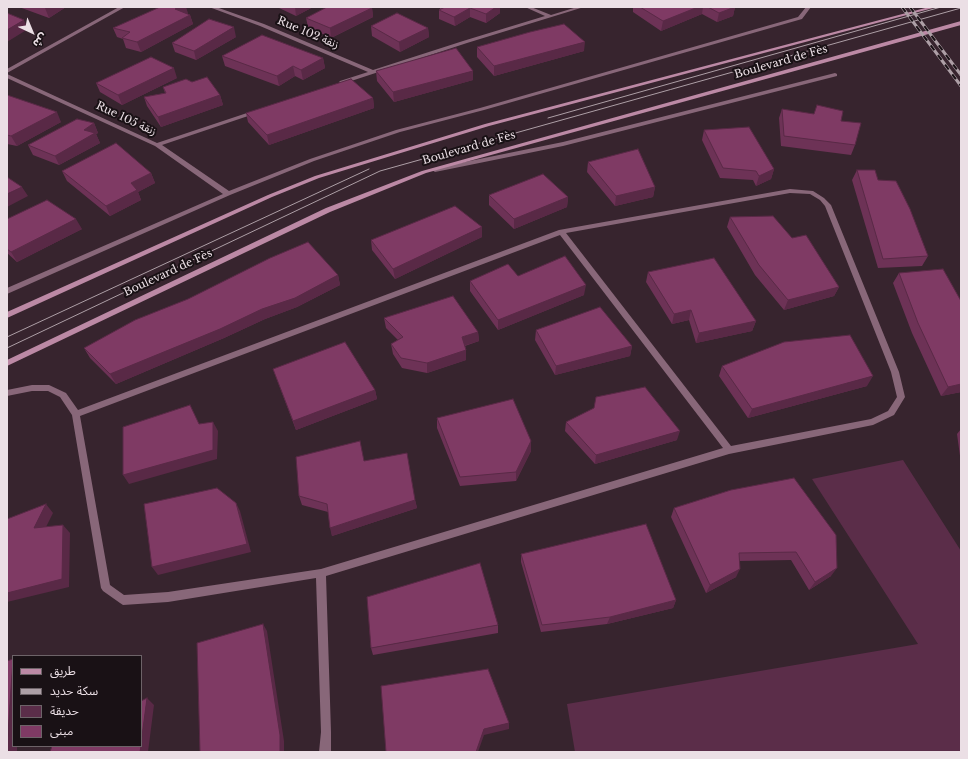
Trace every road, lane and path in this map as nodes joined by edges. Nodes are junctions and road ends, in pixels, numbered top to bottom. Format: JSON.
{"nodes":[{"id":1,"x":123,"y":7,"type":"edge"},
{"id":2,"x":211,"y":7,"type":"edge"},
{"id":3,"x":527,"y":7,"type":"edge"},
{"id":4,"x":582,"y":7,"type":"edge"},
{"id":5,"x":809,"y":7,"type":"edge"},
{"id":6,"x":935,"y":7,"type":"edge"},
{"id":7,"x":549,"y":16,"type":"junction"},
{"id":8,"x":961,"y":23,"type":"edge"},
{"id":9,"x":7,"y":71,"type":"edge"},
{"id":10,"x":372,"y":72,"type":"junction"},
{"id":11,"x":835,"y":75,"type":"dead end"},
{"id":12,"x":7,"y":76,"type":"edge"},
{"id":13,"x":335,"y":85,"type":"edge"},
{"id":14,"x":261,"y":110,"type":"edge"},
{"id":15,"x":156,"y":145,"type":"junction"},
{"id":16,"x":424,"y":172,"type":"junction"},
{"id":17,"x":228,"y":194,"type":"junction"},
{"id":18,"x":561,"y":232,"type":"junction"},
{"id":19,"x":7,"y":291,"type":"edge"},
{"id":20,"x":7,"y":316,"type":"edge"},
{"id":21,"x":7,"y":363,"type":"edge"},
{"id":22,"x":7,"y":393,"type":"edge"},
{"id":23,"x":76,"y":414,"type":"junction"},
{"id":24,"x":729,"y":450,"type":"junction"},
{"id":25,"x":321,"y":573,"type":"junction"},
{"id":26,"x":325,"y":752,"type":"edge"}],
"edges":[{"from":1,"to":9,"type":"street"},
{"from":2,"to":10,"type":"street","name":"Rue 102 زنقة"},
{"from":3,"to":7,"type":"street"},
{"from":4,"to":7,"type":"street"},
{"from":5,"to":17,"type":"street"},
{"from":6,"to":20,"type":"street","name":"Boulevard de Fès"},
{"from":7,"to":10,"type":"street"},
{"from":8,"to":16,"type":"street","name":"Boulevard de Fès"},
{"from":10,"to":13,"type":"street"},
{"from":11,"to":16,"type":"street"},
{"from":12,"to":15,"type":"street","name":"Rue 105 زنقة"},
{"from":14,"to":15,"type":"street"},
{"from":15,"to":17,"type":"street","name":"Rue 105 زنقة"},
{"from":16,"to":21,"type":"street","name":"Boulevard de Fès"},
{"from":17,"to":19,"type":"street"},
{"from":18,"to":23,"type":"street"},
{"from":18,"to":24,"type":"street"},
{"from":18,"to":24,"type":"street"},
{"from":22,"to":23,"type":"street"},
{"from":23,"to":25,"type":"street"},
{"from":24,"to":25,"type":"street"},
{"from":25,"to":26,"type":"street"}]}
